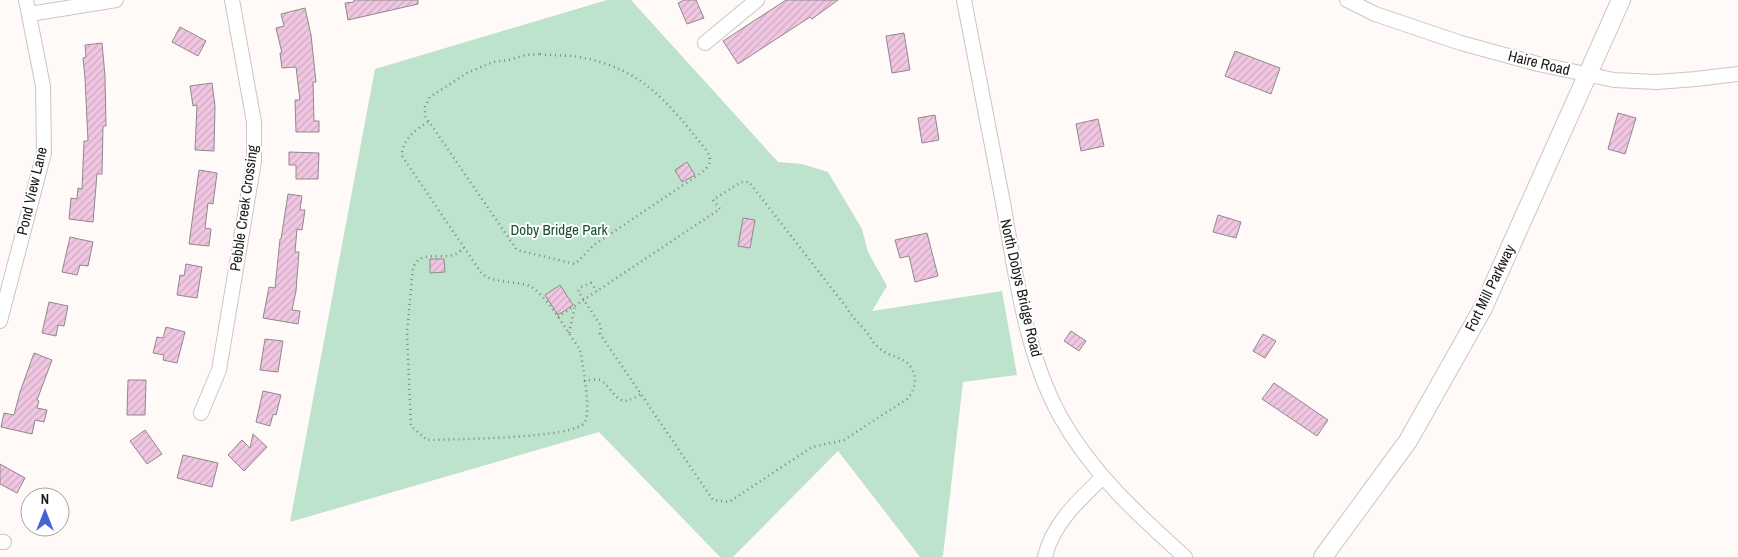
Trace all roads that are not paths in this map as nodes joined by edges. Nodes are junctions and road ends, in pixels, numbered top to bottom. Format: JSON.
{"nodes":[{"id":1,"x":116,"y":0,"type":"edge"},
{"id":2,"x":232,"y":0,"type":"edge"},
{"id":3,"x":758,"y":0,"type":"edge"},
{"id":4,"x":964,"y":0,"type":"edge"},
{"id":5,"x":1348,"y":0,"type":"edge"},
{"id":6,"x":1621,"y":0,"type":"edge"},
{"id":7,"x":28,"y":7,"type":"edge"},
{"id":8,"x":705,"y":43,"type":"dead end"},
{"id":9,"x":1588,"y":74,"type":"junction"},
{"id":10,"x":1738,"y":74,"type":"edge"},
{"id":11,"x":0,"y":321,"type":"edge"},
{"id":12,"x":200,"y":413,"type":"dead end"},
{"id":13,"x":1103,"y":477,"type":"junction"},
{"id":14,"x":1045,"y":557,"type":"edge"},
{"id":15,"x":1185,"y":557,"type":"edge"},
{"id":16,"x":1323,"y":557,"type":"edge"}],
"edges":[{"from":1,"to":7,"type":"street"},
{"from":2,"to":12,"type":"street","name":"Pebble Creek Crossing"},
{"from":3,"to":8,"type":"street"},
{"from":4,"to":13,"type":"street","name":"North Dobys Bridge Road"},
{"from":5,"to":9,"type":"street","name":"Haire Road"},
{"from":6,"to":9,"type":"main road","name":"Fort Mill Parkway"},
{"from":7,"to":11,"type":"street","name":"Pond View Lane"},
{"from":9,"to":10,"type":"street","name":"Haire Road"},
{"from":9,"to":16,"type":"main road","name":"Fort Mill Parkway"},
{"from":13,"to":14,"type":"street"},
{"from":13,"to":15,"type":"street","name":"North Dobys Bridge Road"}]}
